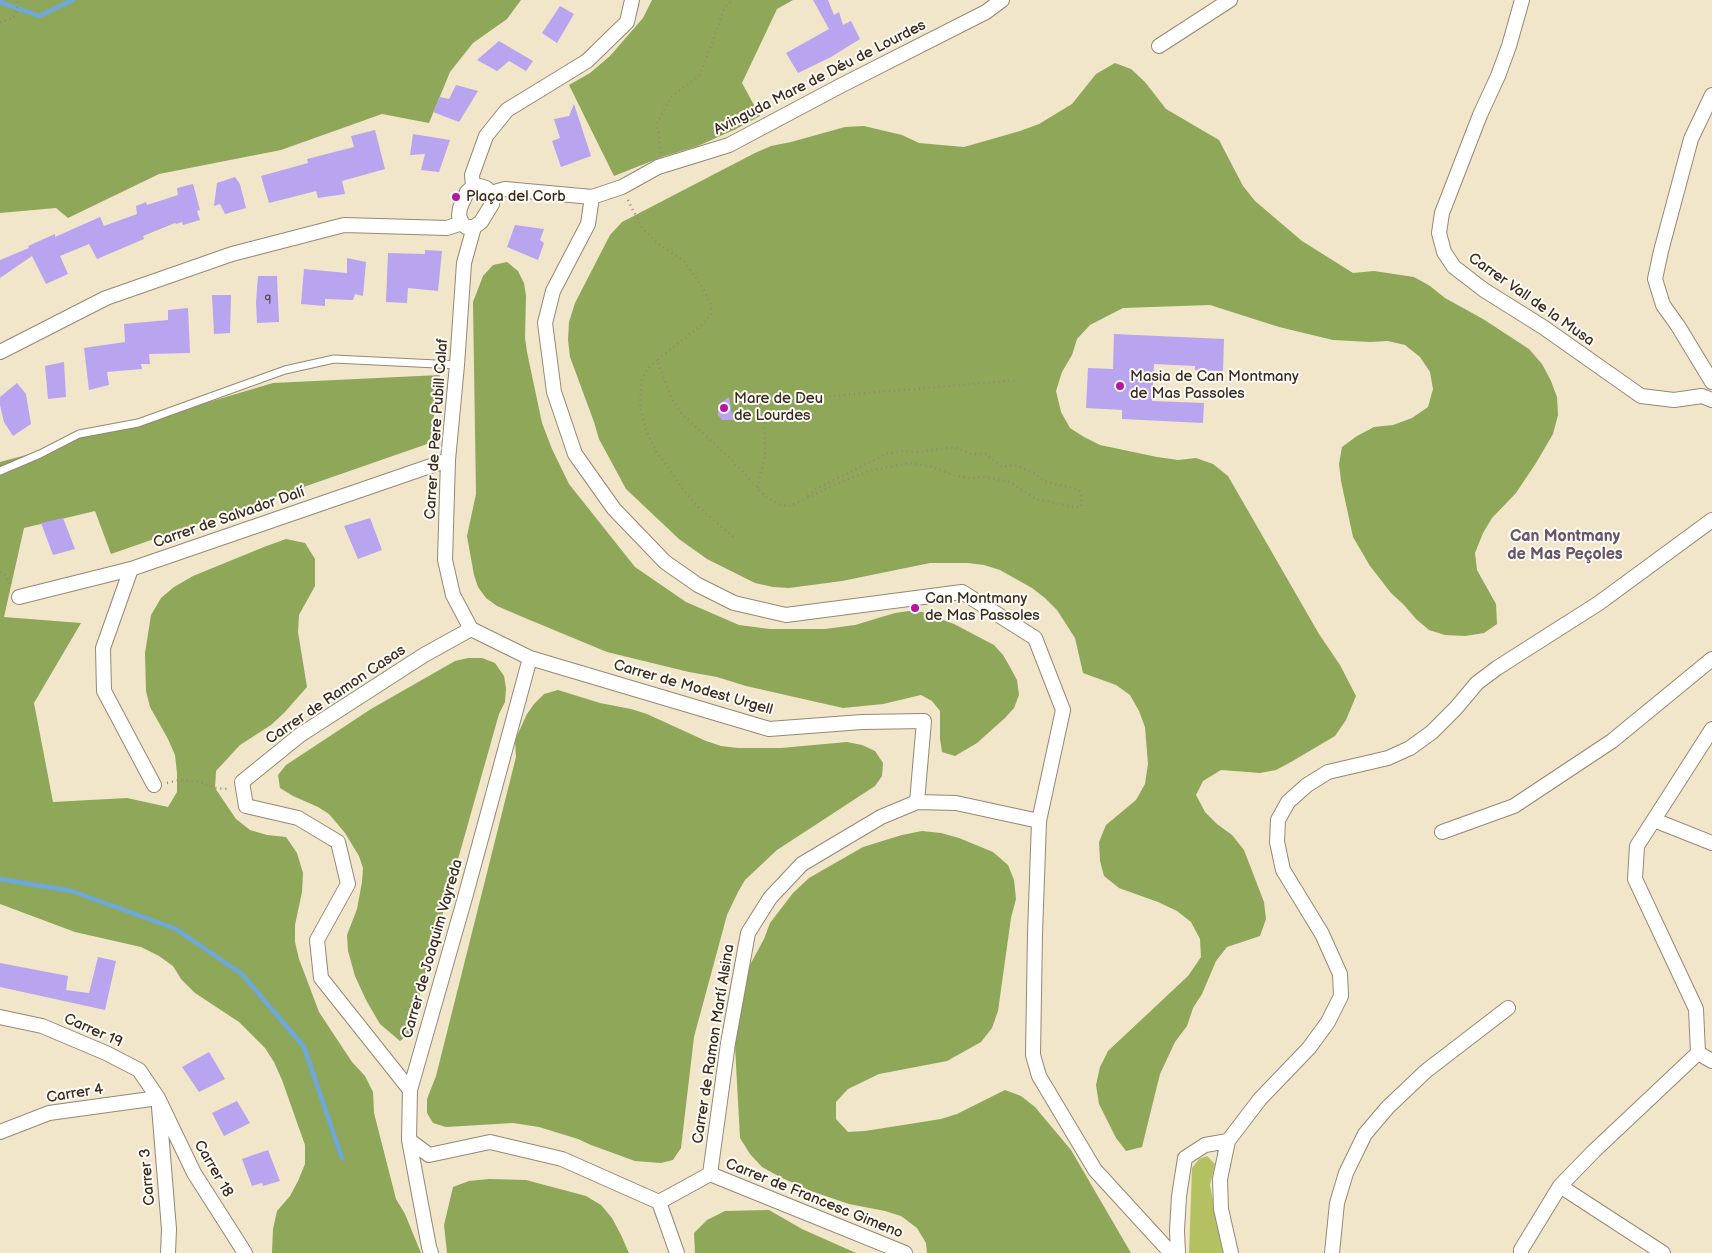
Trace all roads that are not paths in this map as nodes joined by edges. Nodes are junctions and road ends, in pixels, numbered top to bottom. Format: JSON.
{"nodes":[{"id":1,"x":632,"y":0,"type":"edge"},
{"id":2,"x":1002,"y":0,"type":"edge"},
{"id":3,"x":1230,"y":0,"type":"edge"},
{"id":4,"x":1522,"y":0,"type":"edge"},
{"id":5,"x":1159,"y":46,"type":"dead end"},
{"id":6,"x":1712,"y":95,"type":"edge"},
{"id":7,"x":473,"y":187,"type":"junction"},
{"id":8,"x":491,"y":192,"type":"junction"},
{"id":9,"x":592,"y":197,"type":"junction"},
{"id":10,"x":468,"y":225,"type":"junction"},
{"id":11,"x":0,"y":352,"type":"edge"},
{"id":12,"x":457,"y":365,"type":"junction"},
{"id":13,"x":1712,"y":382,"type":"edge"},
{"id":14,"x":1712,"y":400,"type":"edge"},
{"id":15,"x":448,"y":460,"type":"junction"},
{"id":16,"x":0,"y":471,"type":"edge"},
{"id":17,"x":1712,"y":520,"type":"edge"},
{"id":18,"x":131,"y":568,"type":"junction"},
{"id":19,"x":19,"y":597,"type":"dead end"},
{"id":20,"x":472,"y":629,"type":"junction"},
{"id":21,"x":530,"y":658,"type":"junction"},
{"id":22,"x":1712,"y":659,"type":"edge"},
{"id":23,"x":1712,"y":729,"type":"edge"},
{"id":24,"x":154,"y":785,"type":"road end"},
{"id":25,"x":916,"y":802,"type":"junction"},
{"id":26,"x":1654,"y":820,"type":"junction"},
{"id":27,"x":1040,"y":821,"type":"junction"},
{"id":28,"x":1442,"y":832,"type":"dead end"},
{"id":29,"x":1712,"y":843,"type":"edge"},
{"id":30,"x":1508,"y":1008,"type":"dead end"},
{"id":31,"x":0,"y":1017,"type":"edge"},
{"id":32,"x":1698,"y":1053,"type":"junction"},
{"id":33,"x":1712,"y":1061,"type":"edge"},
{"id":34,"x":410,"y":1090,"type":"junction"},
{"id":35,"x":158,"y":1098,"type":"junction"},
{"id":36,"x":0,"y":1132,"type":"edge"},
{"id":37,"x":409,"y":1140,"type":"junction"},
{"id":38,"x":1228,"y":1141,"type":"junction"},
{"id":39,"x":710,"y":1174,"type":"junction"},
{"id":40,"x":1560,"y":1186,"type":"junction"},
{"id":41,"x":659,"y":1202,"type":"junction"},
{"id":42,"x":168,"y":1253,"type":"edge"},
{"id":43,"x":245,"y":1253,"type":"edge"},
{"id":44,"x":432,"y":1253,"type":"edge"},
{"id":45,"x":676,"y":1253,"type":"edge"},
{"id":46,"x":905,"y":1253,"type":"edge"},
{"id":47,"x":1171,"y":1253,"type":"edge"},
{"id":48,"x":1178,"y":1253,"type":"edge"},
{"id":49,"x":1231,"y":1253,"type":"edge"},
{"id":50,"x":1332,"y":1253,"type":"edge"},
{"id":51,"x":1521,"y":1253,"type":"edge"},
{"id":52,"x":1663,"y":1253,"type":"edge"}],
"edges":[{"from":1,"to":7,"type":"street"},
{"from":2,"to":9,"type":"street","name":"Avinguda Mare de Déu de Lourdes"},
{"from":3,"to":5,"type":"street"},
{"from":4,"to":14,"type":"street","name":"Carrer Vall de la Musa"},
{"from":6,"to":13,"type":"street"},
{"from":7,"to":8,"type":"street"},
{"from":7,"to":10,"type":"street"},
{"from":8,"to":9,"type":"street","name":"Avinguda Mare de Déu de Lourdes"},
{"from":8,"to":10,"type":"street"},
{"from":9,"to":27,"type":"street"},
{"from":10,"to":11,"type":"street"},
{"from":10,"to":12,"type":"street","name":"Carrer de Pere Pubill Calaf"},
{"from":12,"to":15,"type":"street","name":"Carrer de Pere Pubill Calaf"},
{"from":12,"to":16,"type":"lane"},
{"from":15,"to":18,"type":"street","name":"Carrer de Salvador Dalí"},
{"from":15,"to":20,"type":"street","name":"Carrer de Pere Pubill Calaf"},
{"from":17,"to":38,"type":"street"},
{"from":18,"to":19,"type":"street","name":"Carrer de Salvador Dalí"},
{"from":18,"to":24,"type":"street"},
{"from":20,"to":21,"type":"street","name":"Carrer de Modest Urgell"},
{"from":20,"to":34,"type":"street","name":"Carrer de Ramon Casas"},
{"from":21,"to":25,"type":"street","name":"Carrer de Modest Urgell"},
{"from":21,"to":34,"type":"street","name":"Carrer de Joaquim Vayreda"},
{"from":22,"to":28,"type":"street"},
{"from":23,"to":26,"type":"street"},
{"from":25,"to":27,"type":"street","name":"Carrer de Ramon Martí Alsina"},
{"from":25,"to":39,"type":"street","name":"Carrer de Ramon Martí Alsina"},
{"from":26,"to":29,"type":"street"},
{"from":26,"to":32,"type":"street"},
{"from":27,"to":47,"type":"street"},
{"from":30,"to":50,"type":"street"},
{"from":31,"to":35,"type":"street","name":"Carrer 19"},
{"from":32,"to":33,"type":"street"},
{"from":32,"to":40,"type":"street"},
{"from":34,"to":37,"type":"street","name":"Carrer de Joaquim Vayreda"},
{"from":35,"to":36,"type":"street","name":"Carrer 4"},
{"from":35,"to":42,"type":"street","name":"Carrer 3"},
{"from":35,"to":43,"type":"street","name":"Carrer 18"},
{"from":37,"to":41,"type":"street"},
{"from":37,"to":44,"type":"street","name":"Carrer de Joaquim Vayreda"},
{"from":38,"to":48,"type":"street"},
{"from":38,"to":49,"type":"street"},
{"from":39,"to":41,"type":"street","name":"Carrer de Francesc Gimeno"},
{"from":39,"to":46,"type":"street","name":"Carrer de Francesc Gimeno"},
{"from":40,"to":51,"type":"street"},
{"from":40,"to":52,"type":"street"},
{"from":41,"to":45,"type":"street"}]}
